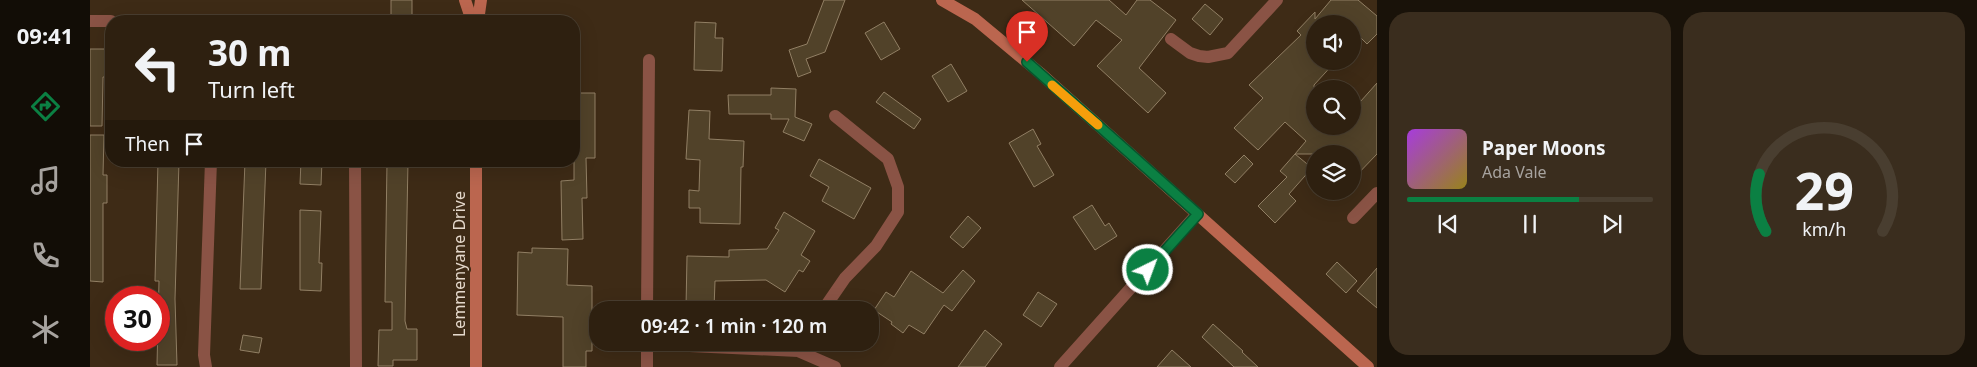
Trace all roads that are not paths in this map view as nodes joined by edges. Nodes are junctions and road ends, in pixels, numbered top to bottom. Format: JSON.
{"nodes":[{"id":1,"x":465,"y":0,"type":"edge"},
{"id":2,"x":942,"y":0,"type":"edge"},
{"id":3,"x":1276,"y":0,"type":"edge"},
{"id":4,"x":483,"y":2,"type":"edge"},
{"id":5,"x":470,"y":15,"type":"edge"},
{"id":6,"x":480,"y":15,"type":"edge"},
{"id":7,"x":90,"y":21,"type":"edge"},
{"id":8,"x":105,"y":22,"type":"edge"},
{"id":9,"x":1171,"y":39,"type":"dead end"},
{"id":10,"x":649,"y":60,"type":"dead end"},
{"id":11,"x":835,"y":116,"type":"dead end"},
{"id":12,"x":211,"y":167,"type":"edge"},
{"id":13,"x":355,"y":167,"type":"edge"},
{"id":14,"x":476,"y":167,"type":"edge"},
{"id":15,"x":1377,"y":193,"type":"edge"},
{"id":16,"x":1198,"y":214,"type":"junction"},
{"id":17,"x":1353,"y":218,"type":"dead end"},
{"id":18,"x":647,"y":301,"type":"edge"},
{"id":19,"x":829,"y":301,"type":"edge"},
{"id":20,"x":647,"y":351,"type":"edge"},
{"id":21,"x":808,"y":351,"type":"edge"},
{"id":22,"x":206,"y":367,"type":"edge"},
{"id":23,"x":356,"y":367,"type":"edge"},
{"id":24,"x":476,"y":367,"type":"edge"},
{"id":25,"x":647,"y":367,"type":"edge"},
{"id":26,"x":835,"y":367,"type":"edge"},
{"id":27,"x":1060,"y":367,"type":"edge"},
{"id":28,"x":1368,"y":367,"type":"edge"}],
"edges":[{"from":1,"to":5,"type":"street"},
{"from":2,"to":16,"type":"street"},
{"from":3,"to":9,"type":"street"},
{"from":4,"to":6,"type":"street"},
{"from":7,"to":8,"type":"street"},
{"from":10,"to":18,"type":"street"},
{"from":11,"to":19,"type":"street"},
{"from":12,"to":22,"type":"street"},
{"from":13,"to":23,"type":"street"},
{"from":14,"to":24,"type":"street","name":"Lemmenyane Drive"},
{"from":15,"to":17,"type":"street"},
{"from":16,"to":27,"type":"street"},
{"from":16,"to":28,"type":"street"},
{"from":20,"to":25,"type":"street"},
{"from":21,"to":26,"type":"street"}]}
